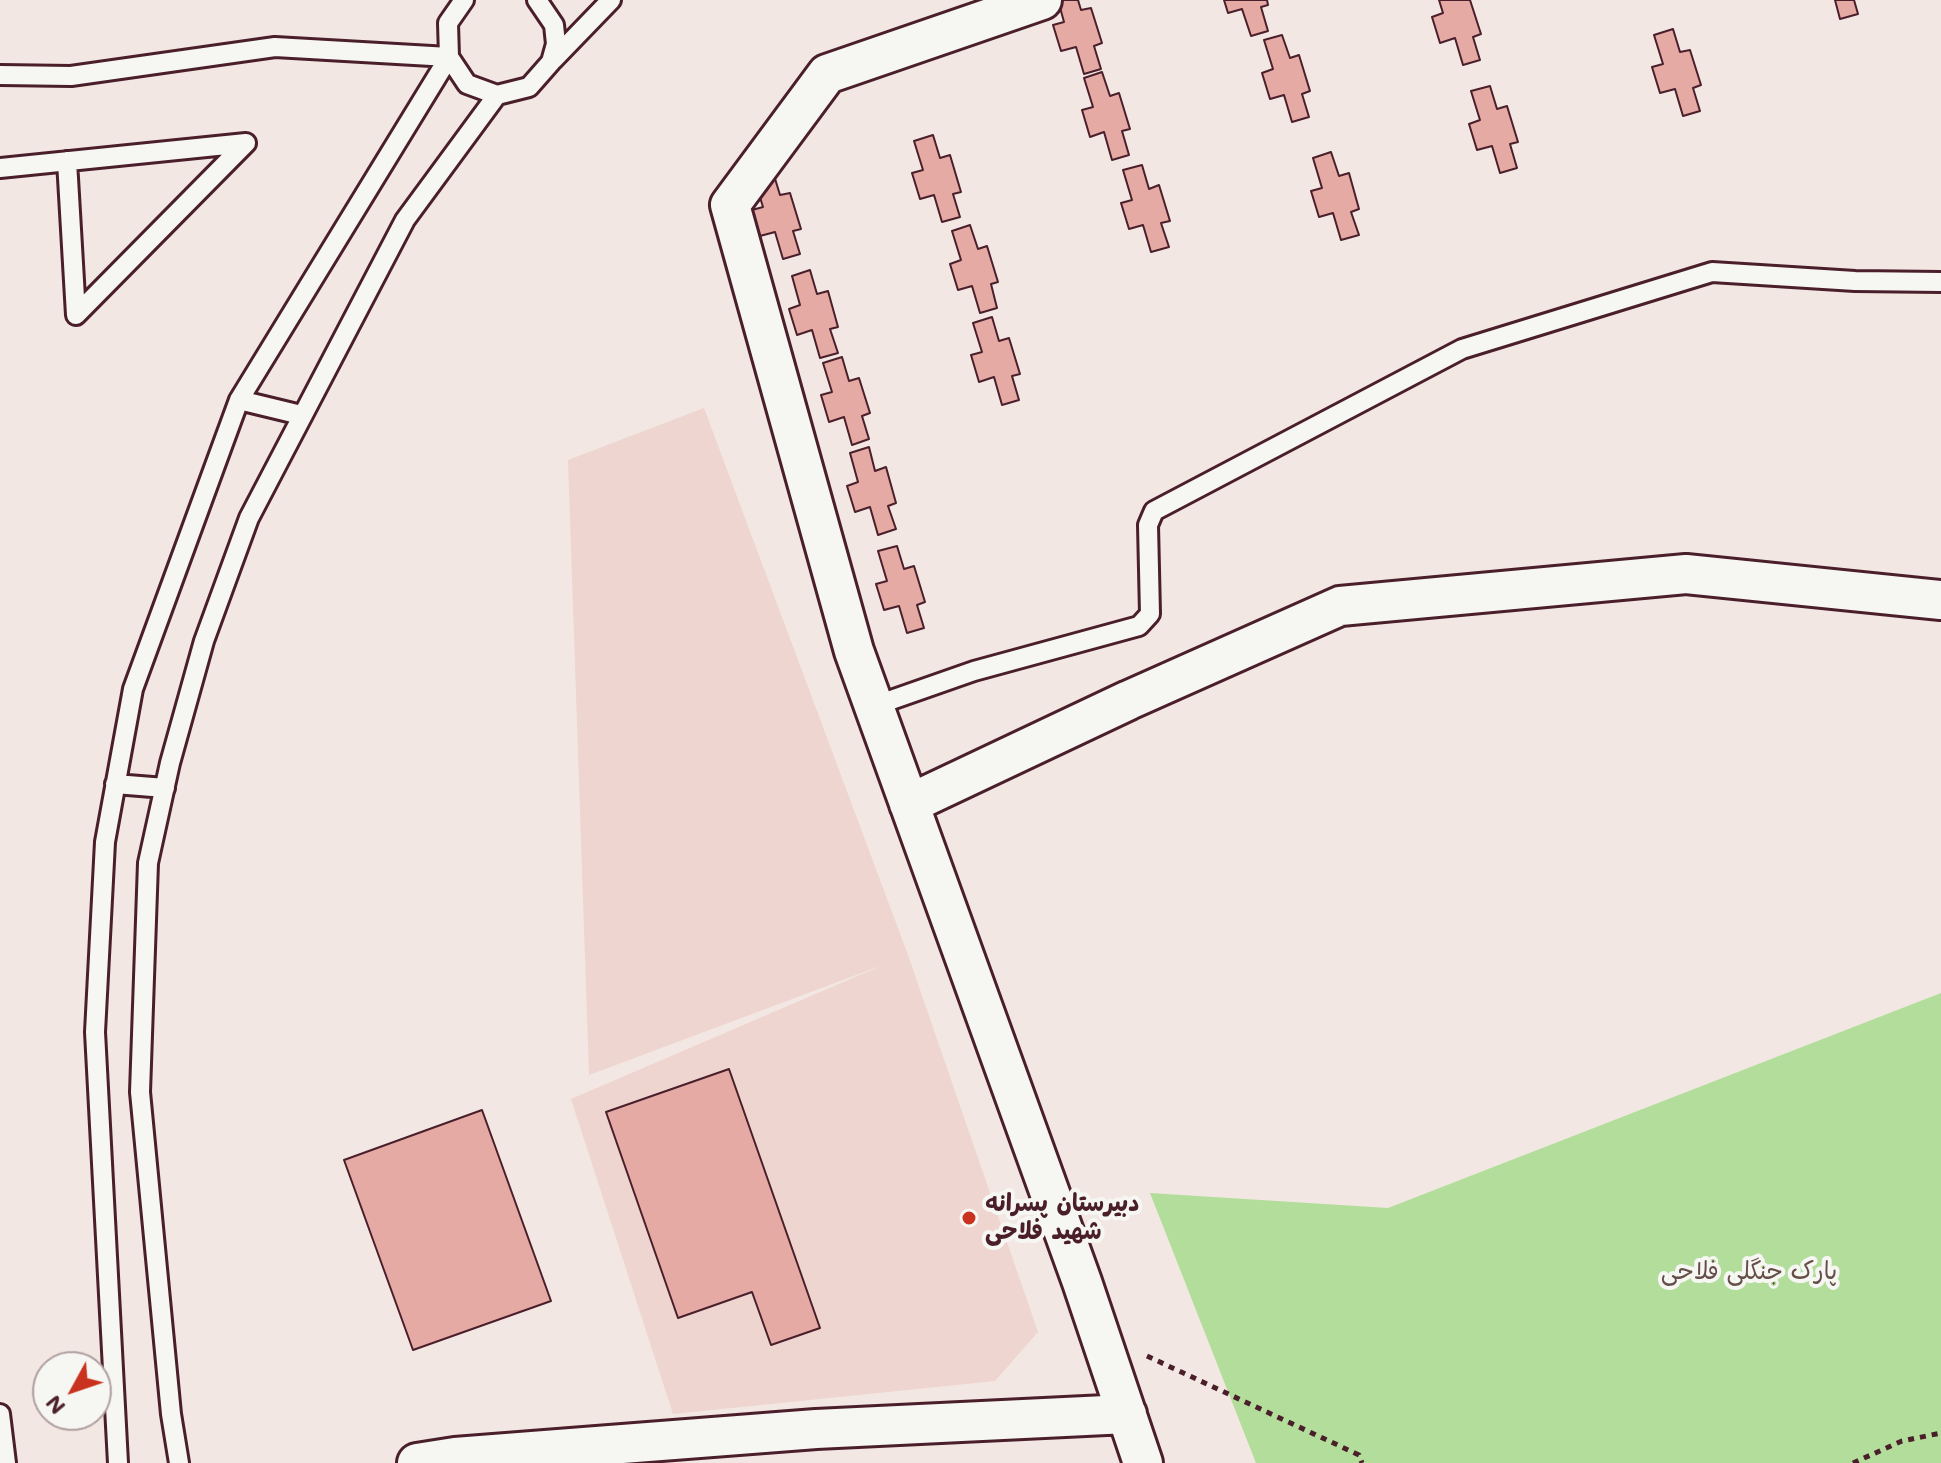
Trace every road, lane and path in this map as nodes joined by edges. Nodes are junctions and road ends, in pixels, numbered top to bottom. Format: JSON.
{"nodes":[{"id":1,"x":464,"y":0,"type":"edge"},
{"id":2,"x":537,"y":0,"type":"edge"},
{"id":3,"x":611,"y":0,"type":"edge"},
{"id":4,"x":1042,"y":0,"type":"edge"},
{"id":5,"x":449,"y":57,"type":"junction"},
{"id":6,"x":551,"y":62,"type":"junction"},
{"id":7,"x":0,"y":75,"type":"edge"},
{"id":8,"x":497,"y":95,"type":"junction"},
{"id":9,"x":67,"y":161,"type":"junction"},
{"id":10,"x":0,"y":168,"type":"edge"},
{"id":11,"x":1941,"y":282,"type":"edge"},
{"id":12,"x":239,"y":400,"type":"junction"},
{"id":13,"x":301,"y":415,"type":"junction"},
{"id":14,"x":1941,"y":600,"type":"edge"},
{"id":15,"x":874,"y":706,"type":"junction"},
{"id":16,"x":115,"y":784,"type":"junction"},
{"id":17,"x":165,"y":788,"type":"junction"},
{"id":18,"x":909,"y":804,"type":"junction"},
{"id":19,"x":1100,"y":1335,"type":"junction"},
{"id":20,"x":0,"y":1414,"type":"edge"},
{"id":21,"x":1127,"y":1414,"type":"junction"},
{"id":22,"x":1941,"y":1433,"type":"edge"},
{"id":23,"x":449,"y":1461,"type":"edge"},
{"id":24,"x":6,"y":1463,"type":"edge"},
{"id":25,"x":118,"y":1463,"type":"edge"},
{"id":26,"x":179,"y":1463,"type":"edge"},
{"id":27,"x":417,"y":1463,"type":"edge"},
{"id":28,"x":1143,"y":1463,"type":"edge"},
{"id":29,"x":1362,"y":1463,"type":"edge"},
{"id":30,"x":1853,"y":1463,"type":"edge"}],
"edges":[{"from":1,"to":5,"type":"lane"},
{"from":2,"to":6,"type":"lane"},
{"from":3,"to":6,"type":"lane"},
{"from":4,"to":15,"type":"street"},
{"from":5,"to":7,"type":"lane"},
{"from":5,"to":8,"type":"lane"},
{"from":5,"to":12,"type":"lane"},
{"from":6,"to":8,"type":"lane"},
{"from":8,"to":13,"type":"lane"},
{"from":9,"to":9,"type":"lane"},
{"from":9,"to":10,"type":"lane"},
{"from":11,"to":15,"type":"lane"},
{"from":12,"to":13,"type":"lane"},
{"from":12,"to":16,"type":"lane"},
{"from":13,"to":17,"type":"lane"},
{"from":14,"to":18,"type":"street"},
{"from":15,"to":18,"type":"street"},
{"from":16,"to":17,"type":"lane"},
{"from":16,"to":25,"type":"lane"},
{"from":17,"to":26,"type":"lane"},
{"from":18,"to":19,"type":"street"},
{"from":19,"to":21,"type":"street"},
{"from":19,"to":29,"type":"path"},
{"from":20,"to":24,"type":"lane"},
{"from":21,"to":23,"type":"street"},
{"from":21,"to":28,"type":"street"},
{"from":22,"to":30,"type":"path"},
{"from":23,"to":27,"type":"street"}]}
